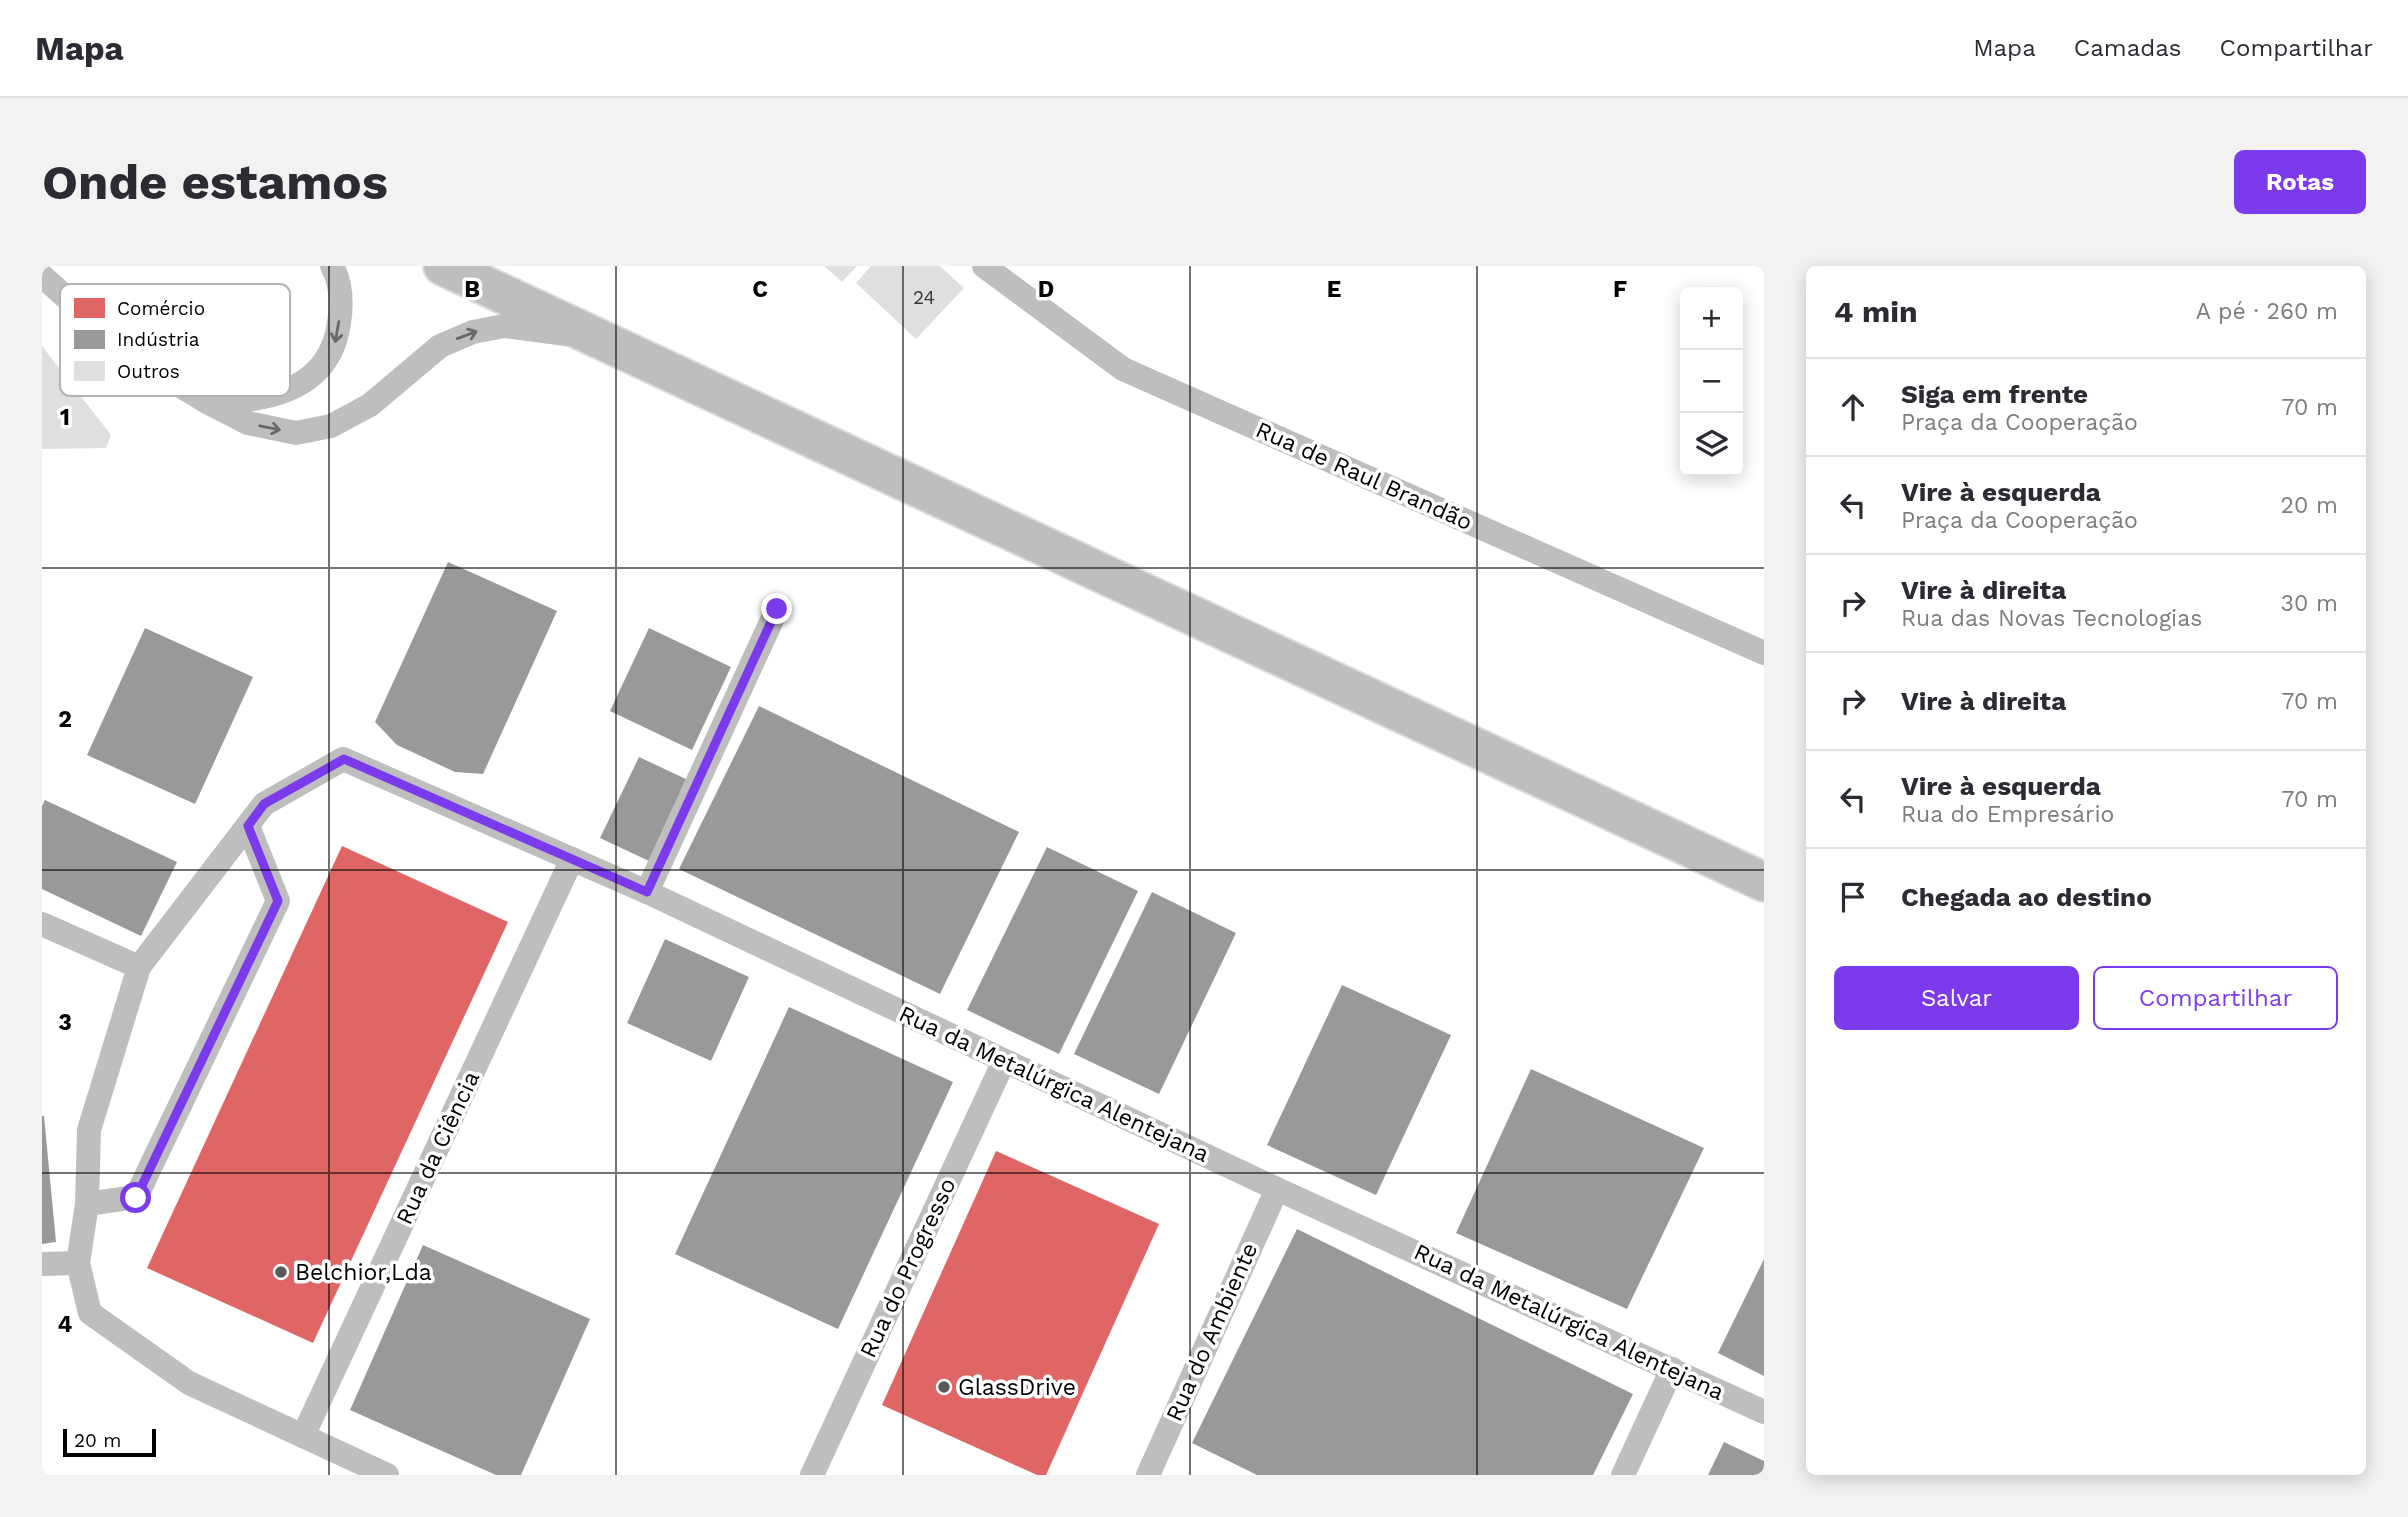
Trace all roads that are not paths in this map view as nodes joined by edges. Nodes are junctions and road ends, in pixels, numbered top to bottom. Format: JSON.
{"nodes":[{"id":1,"x":332,"y":266,"type":"edge"},
{"id":2,"x":443,"y":266,"type":"edge"},
{"id":3,"x":984,"y":266,"type":"edge"},
{"id":4,"x":42,"y":276,"type":"edge"},
{"id":5,"x":60,"y":292,"type":"edge"},
{"id":6,"x":593,"y":337,"type":"junction"},
{"id":7,"x":290,"y":390,"type":"edge"},
{"id":8,"x":197,"y":396,"type":"edge"},
{"id":9,"x":266,"y":396,"type":"edge"},
{"id":10,"x":207,"y":402,"type":"junction"},
{"id":11,"x":777,"y":609,"type":"dead end"},
{"id":12,"x":1764,"y":653,"type":"edge"},
{"id":13,"x":248,"y":826,"type":"junction"},
{"id":14,"x":572,"y":859,"type":"junction"},
{"id":15,"x":1764,"y":882,"type":"edge"},
{"id":16,"x":647,"y":892,"type":"junction"},
{"id":17,"x":42,"y":924,"type":"edge"},
{"id":18,"x":139,"y":967,"type":"junction"},
{"id":19,"x":1004,"y":1061,"type":"junction"},
{"id":20,"x":1277,"y":1189,"type":"junction"},
{"id":21,"x":87,"y":1204,"type":"junction"},
{"id":22,"x":42,"y":1264,"type":"edge"},
{"id":23,"x":78,"y":1264,"type":"junction"},
{"id":24,"x":1672,"y":1369,"type":"junction"},
{"id":25,"x":1764,"y":1412,"type":"edge"},
{"id":26,"x":303,"y":1436,"type":"junction"},
{"id":27,"x":387,"y":1475,"type":"edge"},
{"id":28,"x":813,"y":1475,"type":"edge"},
{"id":29,"x":1148,"y":1475,"type":"edge"},
{"id":30,"x":1623,"y":1475,"type":"edge"}],
"edges":[{"from":1,"to":7,"type":"street","one_way":true},
{"from":2,"to":6,"type":"main road"},
{"from":3,"to":12,"type":"street","name":"Rua de Raul Brandão"},
{"from":4,"to":5,"type":"street"},
{"from":10,"to":6,"type":"street","one_way":true},
{"from":6,"to":15,"type":"main road"},
{"from":8,"to":10,"type":"street"},
{"from":9,"to":10,"type":"street","one_way":true},
{"from":11,"to":16,"type":"street"},
{"from":13,"to":14,"type":"street","name":"Rua da Metalúrgica Alentejana"},
{"from":13,"to":18,"type":"street"},
{"from":13,"to":21,"type":"street"},
{"from":14,"to":16,"type":"street","name":"Rua da Metalúrgica Alentejana"},
{"from":14,"to":26,"type":"street","name":"Rua da Ciência"},
{"from":16,"to":19,"type":"street","name":"Rua da Metalúrgica Alentejana"},
{"from":17,"to":18,"type":"street"},
{"from":18,"to":21,"type":"street"},
{"from":19,"to":20,"type":"street","name":"Rua da Metalúrgica Alentejana"},
{"from":19,"to":28,"type":"street","name":"Rua do Progresso"},
{"from":20,"to":24,"type":"street","name":"Rua da Metalúrgica Alentejana"},
{"from":20,"to":29,"type":"street","name":"Rua do Ambiente"},
{"from":21,"to":23,"type":"street"},
{"from":22,"to":23,"type":"street"},
{"from":23,"to":26,"type":"street"},
{"from":24,"to":25,"type":"street","name":"Rua da Metalúrgica Alentejana"},
{"from":24,"to":30,"type":"street"},
{"from":26,"to":27,"type":"street"}]}
